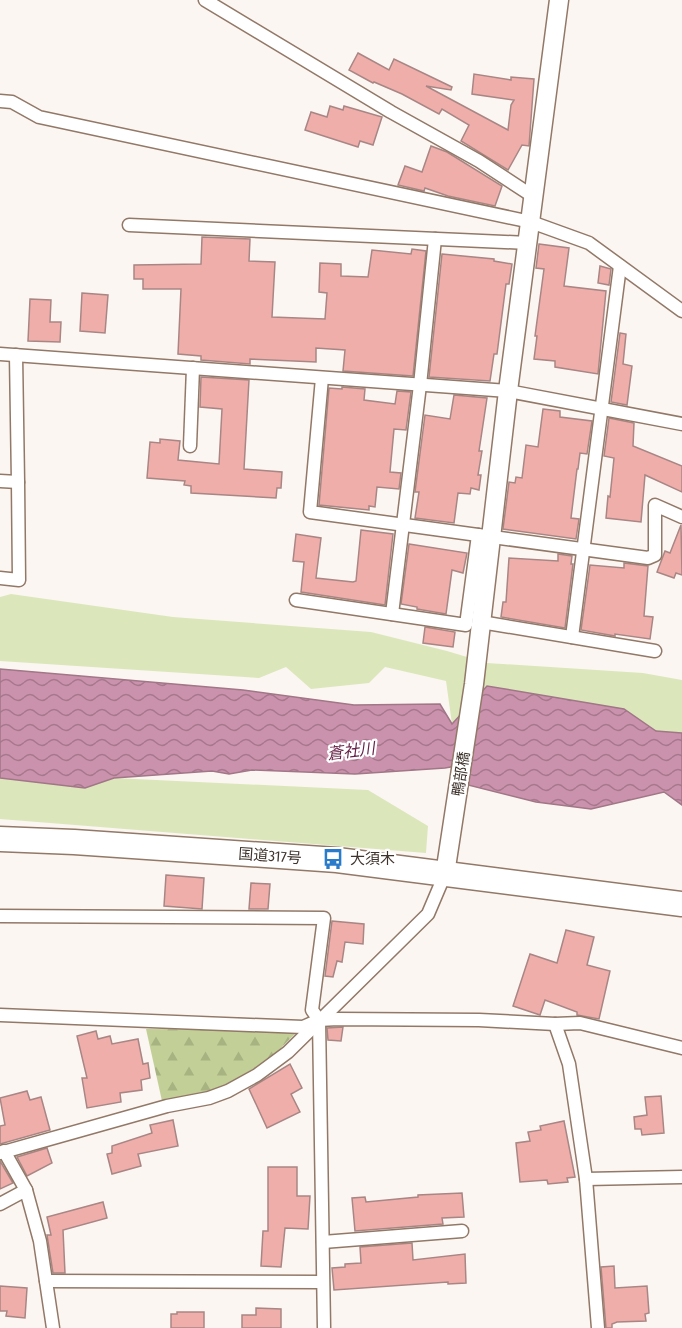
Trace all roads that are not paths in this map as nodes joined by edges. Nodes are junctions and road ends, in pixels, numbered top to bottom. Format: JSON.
{"nodes":[{"id":1,"x":205,"y":0,"type":"edge"},
{"id":2,"x":560,"y":0,"type":"edge"},
{"id":3,"x":0,"y":101,"type":"edge"},
{"id":4,"x":534,"y":197,"type":"junction"},
{"id":5,"x":531,"y":222,"type":"junction"},
{"id":6,"x":129,"y":225,"type":"dead end"},
{"id":7,"x":435,"y":239,"type":"junction"},
{"id":8,"x":528,"y":243,"type":"junction"},
{"id":9,"x":620,"y":266,"type":"junction"},
{"id":10,"x":682,"y":311,"type":"edge"},
{"id":11,"x":0,"y":354,"type":"edge"},
{"id":12,"x":16,"y":355,"type":"junction"},
{"id":13,"x":193,"y":368,"type":"junction"},
{"id":14,"x":322,"y":378,"type":"junction"},
{"id":15,"x":420,"y":385,"type":"junction"},
{"id":16,"x":508,"y":391,"type":"junction"},
{"id":17,"x":602,"y":409,"type":"junction"},
{"id":18,"x":682,"y":424,"type":"edge"},
{"id":19,"x":190,"y":446,"type":"dead end"},
{"id":20,"x":0,"y":481,"type":"edge"},
{"id":21,"x":18,"y":482,"type":"junction"},
{"id":22,"x":682,"y":517,"type":"edge"},
{"id":23,"x":403,"y":525,"type":"junction"},
{"id":24,"x":485,"y":536,"type":"junction"},
{"id":25,"x":584,"y":550,"type":"junction"},
{"id":26,"x":0,"y":578,"type":"edge"},
{"id":27,"x":296,"y":600,"type":"dead end"},
{"id":28,"x":392,"y":614,"type":"junction"},
{"id":29,"x":482,"y":622,"type":"junction"},
{"id":30,"x":572,"y":638,"type":"junction"},
{"id":31,"x":655,"y":651,"type":"dead end"},
{"id":32,"x":0,"y":839,"type":"edge"},
{"id":33,"x":446,"y":869,"type":"junction"},
{"id":34,"x":682,"y":904,"type":"edge"},
{"id":35,"x":0,"y":916,"type":"edge"},
{"id":36,"x":0,"y":1015,"type":"edge"},
{"id":37,"x":319,"y":1020,"type":"junction"},
{"id":38,"x":555,"y":1024,"type":"junction"},
{"id":39,"x":682,"y":1048,"type":"edge"},
{"id":40,"x":2,"y":1152,"type":"edge"},
{"id":41,"x":682,"y":1177,"type":"edge"},
{"id":42,"x":586,"y":1179,"type":"junction"},
{"id":43,"x":26,"y":1190,"type":"junction"},
{"id":44,"x":0,"y":1204,"type":"edge"},
{"id":45,"x":462,"y":1231,"type":"dead end"},
{"id":46,"x":323,"y":1242,"type":"junction"},
{"id":47,"x":46,"y":1281,"type":"junction"},
{"id":48,"x":322,"y":1282,"type":"junction"},
{"id":49,"x":53,"y":1328,"type":"edge"},
{"id":50,"x":324,"y":1328,"type":"edge"},
{"id":51,"x":598,"y":1328,"type":"edge"}],
"edges":[{"from":1,"to":4,"type":"street"},
{"from":2,"to":4,"type":"street","name":"鴨部橋"},
{"from":3,"to":5,"type":"street"},
{"from":4,"to":5,"type":"street","name":"鴨部橋"},
{"from":5,"to":8,"type":"street","name":"鴨部橋"},
{"from":5,"to":9,"type":"street"},
{"from":6,"to":7,"type":"street"},
{"from":7,"to":8,"type":"street"},
{"from":7,"to":15,"type":"street"},
{"from":8,"to":16,"type":"street","name":"鴨部橋"},
{"from":9,"to":10,"type":"street"},
{"from":9,"to":17,"type":"street"},
{"from":11,"to":12,"type":"street"},
{"from":12,"to":13,"type":"street"},
{"from":12,"to":21,"type":"street"},
{"from":13,"to":14,"type":"street"},
{"from":13,"to":19,"type":"street"},
{"from":14,"to":15,"type":"street"},
{"from":14,"to":23,"type":"street"},
{"from":15,"to":16,"type":"street"},
{"from":15,"to":23,"type":"street"},
{"from":16,"to":17,"type":"street"},
{"from":16,"to":24,"type":"street","name":"鴨部橋"},
{"from":17,"to":18,"type":"street"},
{"from":17,"to":25,"type":"street"},
{"from":20,"to":21,"type":"street"},
{"from":21,"to":26,"type":"street"},
{"from":22,"to":25,"type":"street"},
{"from":23,"to":24,"type":"street"},
{"from":23,"to":28,"type":"street"},
{"from":24,"to":25,"type":"street"},
{"from":24,"to":28,"type":"street"},
{"from":24,"to":29,"type":"street","name":"鴨部橋"},
{"from":25,"to":30,"type":"street"},
{"from":27,"to":28,"type":"street"},
{"from":29,"to":30,"type":"street"},
{"from":29,"to":33,"type":"street","name":"鴨部橋"},
{"from":30,"to":31,"type":"street"},
{"from":32,"to":33,"type":"highway","name":"国道317号"},
{"from":33,"to":34,"type":"highway","name":"国道317号"},
{"from":33,"to":37,"type":"street"},
{"from":35,"to":37,"type":"street"},
{"from":36,"to":37,"type":"street"},
{"from":37,"to":38,"type":"street"},
{"from":37,"to":40,"type":"street"},
{"from":37,"to":46,"type":"street"},
{"from":38,"to":39,"type":"street"},
{"from":38,"to":42,"type":"street"},
{"from":40,"to":43,"type":"street"},
{"from":41,"to":42,"type":"street"},
{"from":42,"to":51,"type":"street"},
{"from":43,"to":44,"type":"street"},
{"from":43,"to":47,"type":"street"},
{"from":45,"to":46,"type":"street"},
{"from":46,"to":48,"type":"street"},
{"from":47,"to":48,"type":"street"},
{"from":47,"to":49,"type":"street"},
{"from":48,"to":50,"type":"street"}]}
